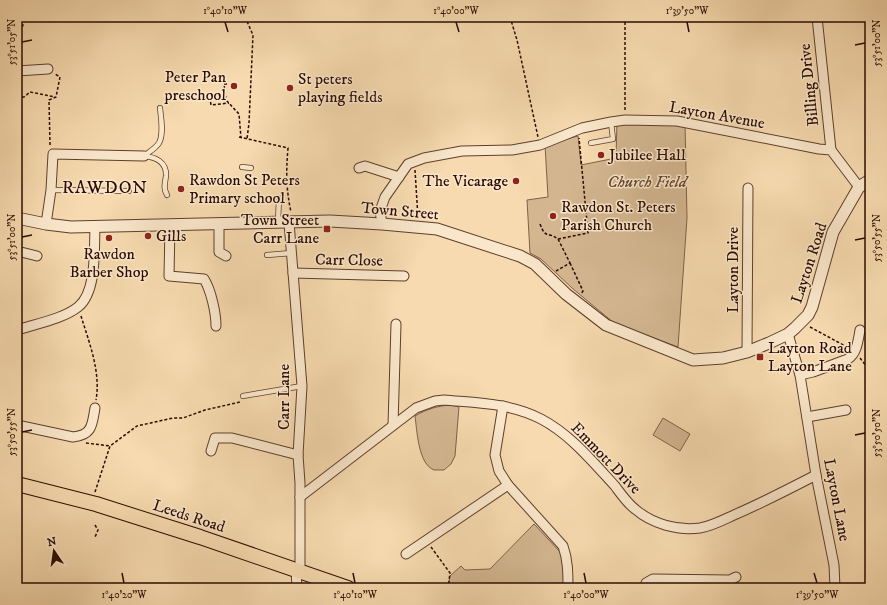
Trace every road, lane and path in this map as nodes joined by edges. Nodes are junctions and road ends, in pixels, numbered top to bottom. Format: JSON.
{"nodes":[{"id":1,"x":26,"y":17,"type":"edge"},
{"id":2,"x":245,"y":17,"type":"edge"},
{"id":3,"x":510,"y":17,"type":"edge"},
{"id":4,"x":624,"y":17,"type":"edge"},
{"id":5,"x":816,"y":17,"type":"edge"},
{"id":6,"x":17,"y":41,"type":"edge"},
{"id":7,"x":48,"y":69,"type":"joint"},
{"id":8,"x":17,"y":71,"type":"edge"},
{"id":9,"x":226,"y":84,"type":"dead end"},
{"id":10,"x":17,"y":96,"type":"edge"},
{"id":11,"x":56,"y":97,"type":"junction"},
{"id":12,"x":212,"y":99,"type":"dead end"},
{"id":13,"x":229,"y":103,"type":"junction"},
{"id":14,"x":160,"y":108,"type":"dead end"},
{"id":15,"x":625,"y":120,"type":"junction"},
{"id":16,"x":611,"y":122,"type":"junction"},
{"id":17,"x":578,"y":129,"type":"junction"},
{"id":18,"x":247,"y":139,"type":"junction"},
{"id":19,"x":591,"y":143,"type":"dead end"},
{"id":20,"x":540,"y":145,"type":"junction"},
{"id":21,"x":831,"y":150,"type":"junction"},
{"id":22,"x":53,"y":154,"type":"junction"},
{"id":23,"x":144,"y":156,"type":"junction"},
{"id":24,"x":415,"y":162,"type":"junction"},
{"id":25,"x":242,"y":167,"type":"dead end"},
{"id":26,"x":251,"y":168,"type":"dead end"},
{"id":27,"x":358,"y":168,"type":"dead end"},
{"id":28,"x":399,"y":177,"type":"junction"},
{"id":29,"x":870,"y":180,"type":"edge"},
{"id":30,"x":859,"y":187,"type":"junction"},
{"id":31,"x":748,"y":188,"type":"dead end"},
{"id":32,"x":51,"y":190,"type":"junction"},
{"id":33,"x":128,"y":191,"type":"dead end"},
{"id":34,"x":167,"y":195,"type":"dead end"},
{"id":35,"x":279,"y":198,"type":"dead end"},
{"id":36,"x":17,"y":218,"type":"edge"},
{"id":37,"x":278,"y":222,"type":"junction"},
{"id":38,"x":291,"y":222,"type":"junction"},
{"id":39,"x":46,"y":224,"type":"junction"},
{"id":40,"x":219,"y":224,"type":"junction"},
{"id":41,"x":382,"y":224,"type":"junction"},
{"id":42,"x":540,"y":224,"type":"dead end"},
{"id":43,"x":170,"y":225,"type":"junction"},
{"id":44,"x":95,"y":227,"type":"junction"},
{"id":45,"x":419,"y":227,"type":"junction"},
{"id":46,"x":558,"y":239,"type":"junction"},
{"id":47,"x":17,"y":251,"type":"edge"},
{"id":48,"x":292,"y":253,"type":"junction"},
{"id":49,"x":267,"y":255,"type":"dead end"},
{"id":50,"x":36,"y":256,"type":"dead end"},
{"id":51,"x":226,"y":256,"type":"dead end"},
{"id":52,"x":570,"y":263,"type":"junction"},
{"id":53,"x":558,"y":270,"type":"dead end"},
{"id":54,"x":293,"y":273,"type":"junction"},
{"id":55,"x":404,"y":276,"type":"dead end"},
{"id":56,"x":575,"y":301,"type":"junction"},
{"id":57,"x":81,"y":315,"type":"dead end"},
{"id":58,"x":396,"y":324,"type":"dead end"},
{"id":59,"x":216,"y":326,"type":"dead end"},
{"id":60,"x":809,"y":326,"type":"dead end"},
{"id":61,"x":17,"y":330,"type":"edge"},
{"id":62,"x":860,"y":330,"type":"dead end"},
{"id":63,"x":788,"y":334,"type":"junction"},
{"id":64,"x":748,"y":352,"type":"junction"},
{"id":65,"x":857,"y":354,"type":"junction"},
{"id":66,"x":870,"y":371,"type":"edge"},
{"id":67,"x":800,"y":374,"type":"junction"},
{"id":68,"x":302,"y":386,"type":"junction"},
{"id":69,"x":243,"y":396,"type":"dead end"},
{"id":70,"x":243,"y":402,"type":"dead end"},
{"id":71,"x":504,"y":406,"type":"junction"},
{"id":72,"x":95,"y":408,"type":"joint"},
{"id":73,"x":846,"y":410,"type":"dead end"},
{"id":74,"x":807,"y":417,"type":"junction"},
{"id":75,"x":17,"y":425,"type":"edge"},
{"id":76,"x":393,"y":426,"type":"junction"},
{"id":77,"x":100,"y":445,"type":"dead end"},
{"id":78,"x":110,"y":446,"type":"junction"},
{"id":79,"x":211,"y":451,"type":"dead end"},
{"id":80,"x":298,"y":455,"type":"junction"},
{"id":81,"x":816,"y":476,"type":"junction"},
{"id":82,"x":17,"y":484,"type":"edge"},
{"id":83,"x":508,"y":485,"type":"junction"},
{"id":84,"x":300,"y":497,"type":"junction"},
{"id":85,"x":90,"y":503,"type":"junction"},
{"id":86,"x":95,"y":525,"type":"dead end"},
{"id":87,"x":96,"y":537,"type":"dead end"},
{"id":88,"x":427,"y":540,"type":"junction"},
{"id":89,"x":406,"y":554,"type":"dead end"},
{"id":90,"x":298,"y":571,"type":"junction"},
{"id":91,"x":736,"y":577,"type":"dead end"},
{"id":92,"x":297,"y":588,"type":"edge"},
{"id":93,"x":348,"y":588,"type":"edge"},
{"id":94,"x":448,"y":588,"type":"edge"},
{"id":95,"x":568,"y":588,"type":"edge"},
{"id":96,"x":645,"y":588,"type":"edge"},
{"id":97,"x":835,"y":588,"type":"edge"}],
"edges":[{"from":1,"to":6,"type":"path"},
{"from":2,"to":18,"type":"path"},
{"from":3,"to":20,"type":"path"},
{"from":4,"to":15,"type":"path"},
{"from":5,"to":21,"type":"street","name":"Billing Drive"},
{"from":7,"to":8,"type":"street"},
{"from":7,"to":11,"type":"path"},
{"from":9,"to":13,"type":"path"},
{"from":10,"to":11,"type":"path"},
{"from":11,"to":22,"type":"path"},
{"from":12,"to":13,"type":"path"},
{"from":13,"to":18,"type":"path"},
{"from":14,"to":23,"type":"lane"},
{"from":15,"to":16,"type":"street","name":"Layton Avenue"},
{"from":15,"to":21,"type":"street","name":"Layton Avenue"},
{"from":16,"to":17,"type":"street","name":"Layton Avenue"},
{"from":16,"to":19,"type":"lane"},
{"from":17,"to":20,"type":"street","name":"Layton Avenue"},
{"from":17,"to":46,"type":"path"},
{"from":18,"to":38,"type":"path"},
{"from":20,"to":24,"type":"street","name":"Layton Avenue"},
{"from":21,"to":30,"type":"street"},
{"from":22,"to":23,"type":"street"},
{"from":22,"to":32,"type":"street"},
{"from":23,"to":34,"type":"lane"},
{"from":24,"to":28,"type":"street","name":"Layton Avenue"},
{"from":24,"to":45,"type":"path"},
{"from":25,"to":26,"type":"lane"},
{"from":27,"to":28,"type":"street"},
{"from":28,"to":41,"type":"street","name":"Layton Avenue"},
{"from":29,"to":30,"type":"street","name":"Layton Road"},
{"from":30,"to":63,"type":"street","name":"Layton Road"},
{"from":31,"to":64,"type":"street","name":"Layton Drive"},
{"from":32,"to":33,"type":"lane"},
{"from":32,"to":39,"type":"street"},
{"from":35,"to":37,"type":"lane"},
{"from":36,"to":39,"type":"street","name":"Town Street"},
{"from":37,"to":38,"type":"street","name":"Town Street"},
{"from":37,"to":40,"type":"street","name":"Town Street"},
{"from":38,"to":41,"type":"street","name":"Town Street"},
{"from":38,"to":48,"type":"street","name":"Carr Lane"},
{"from":39,"to":44,"type":"street","name":"Town Street"},
{"from":40,"to":43,"type":"street","name":"Town Street"},
{"from":40,"to":51,"type":"street"},
{"from":41,"to":45,"type":"street","name":"Town Street"},
{"from":42,"to":46,"type":"path"},
{"from":43,"to":44,"type":"street","name":"Town Street"},
{"from":43,"to":59,"type":"street"},
{"from":44,"to":61,"type":"street"},
{"from":45,"to":56,"type":"street","name":"Town Street"},
{"from":46,"to":52,"type":"path"},
{"from":47,"to":50,"type":"street"},
{"from":48,"to":49,"type":"lane"},
{"from":48,"to":54,"type":"street","name":"Carr Lane"},
{"from":52,"to":53,"type":"path"},
{"from":52,"to":56,"type":"path"},
{"from":54,"to":55,"type":"street","name":"Carr Close"},
{"from":54,"to":68,"type":"street","name":"Carr Lane"},
{"from":56,"to":64,"type":"street","name":"Town Street"},
{"from":57,"to":72,"type":"path"},
{"from":58,"to":76,"type":"street"},
{"from":60,"to":65,"type":"path"},
{"from":62,"to":65,"type":"street"},
{"from":63,"to":64,"type":"street","name":"Town Street"},
{"from":63,"to":67,"type":"street","name":"Layton Lane"},
{"from":65,"to":66,"type":"path"},
{"from":65,"to":67,"type":"street"},
{"from":67,"to":74,"type":"street","name":"Layton Lane"},
{"from":68,"to":69,"type":"lane"},
{"from":68,"to":80,"type":"street","name":"Carr Lane"},
{"from":70,"to":78,"type":"path"},
{"from":71,"to":76,"type":"street","name":"Emmott Drive"},
{"from":71,"to":81,"type":"street","name":"Emmott Drive"},
{"from":71,"to":83,"type":"street"},
{"from":72,"to":75,"type":"street"},
{"from":73,"to":74,"type":"street"},
{"from":74,"to":81,"type":"street","name":"Layton Lane"},
{"from":76,"to":84,"type":"street","name":"Emmott Drive"},
{"from":77,"to":78,"type":"path"},
{"from":78,"to":85,"type":"path"},
{"from":79,"to":80,"type":"street"},
{"from":80,"to":84,"type":"street","name":"Carr Lane"},
{"from":81,"to":97,"type":"street","name":"Layton Lane"},
{"from":82,"to":85,"type":"main road","name":"Leeds Road"},
{"from":83,"to":88,"type":"street"},
{"from":83,"to":95,"type":"street"},
{"from":84,"to":90,"type":"street","name":"Carr Lane"},
{"from":85,"to":90,"type":"main road","name":"Leeds Road"},
{"from":86,"to":87,"type":"path"},
{"from":88,"to":89,"type":"street"},
{"from":88,"to":94,"type":"path"},
{"from":90,"to":92,"type":"street","name":"Carr Lane"},
{"from":90,"to":93,"type":"main road","name":"Leeds Road"},
{"from":91,"to":96,"type":"street"}]}
